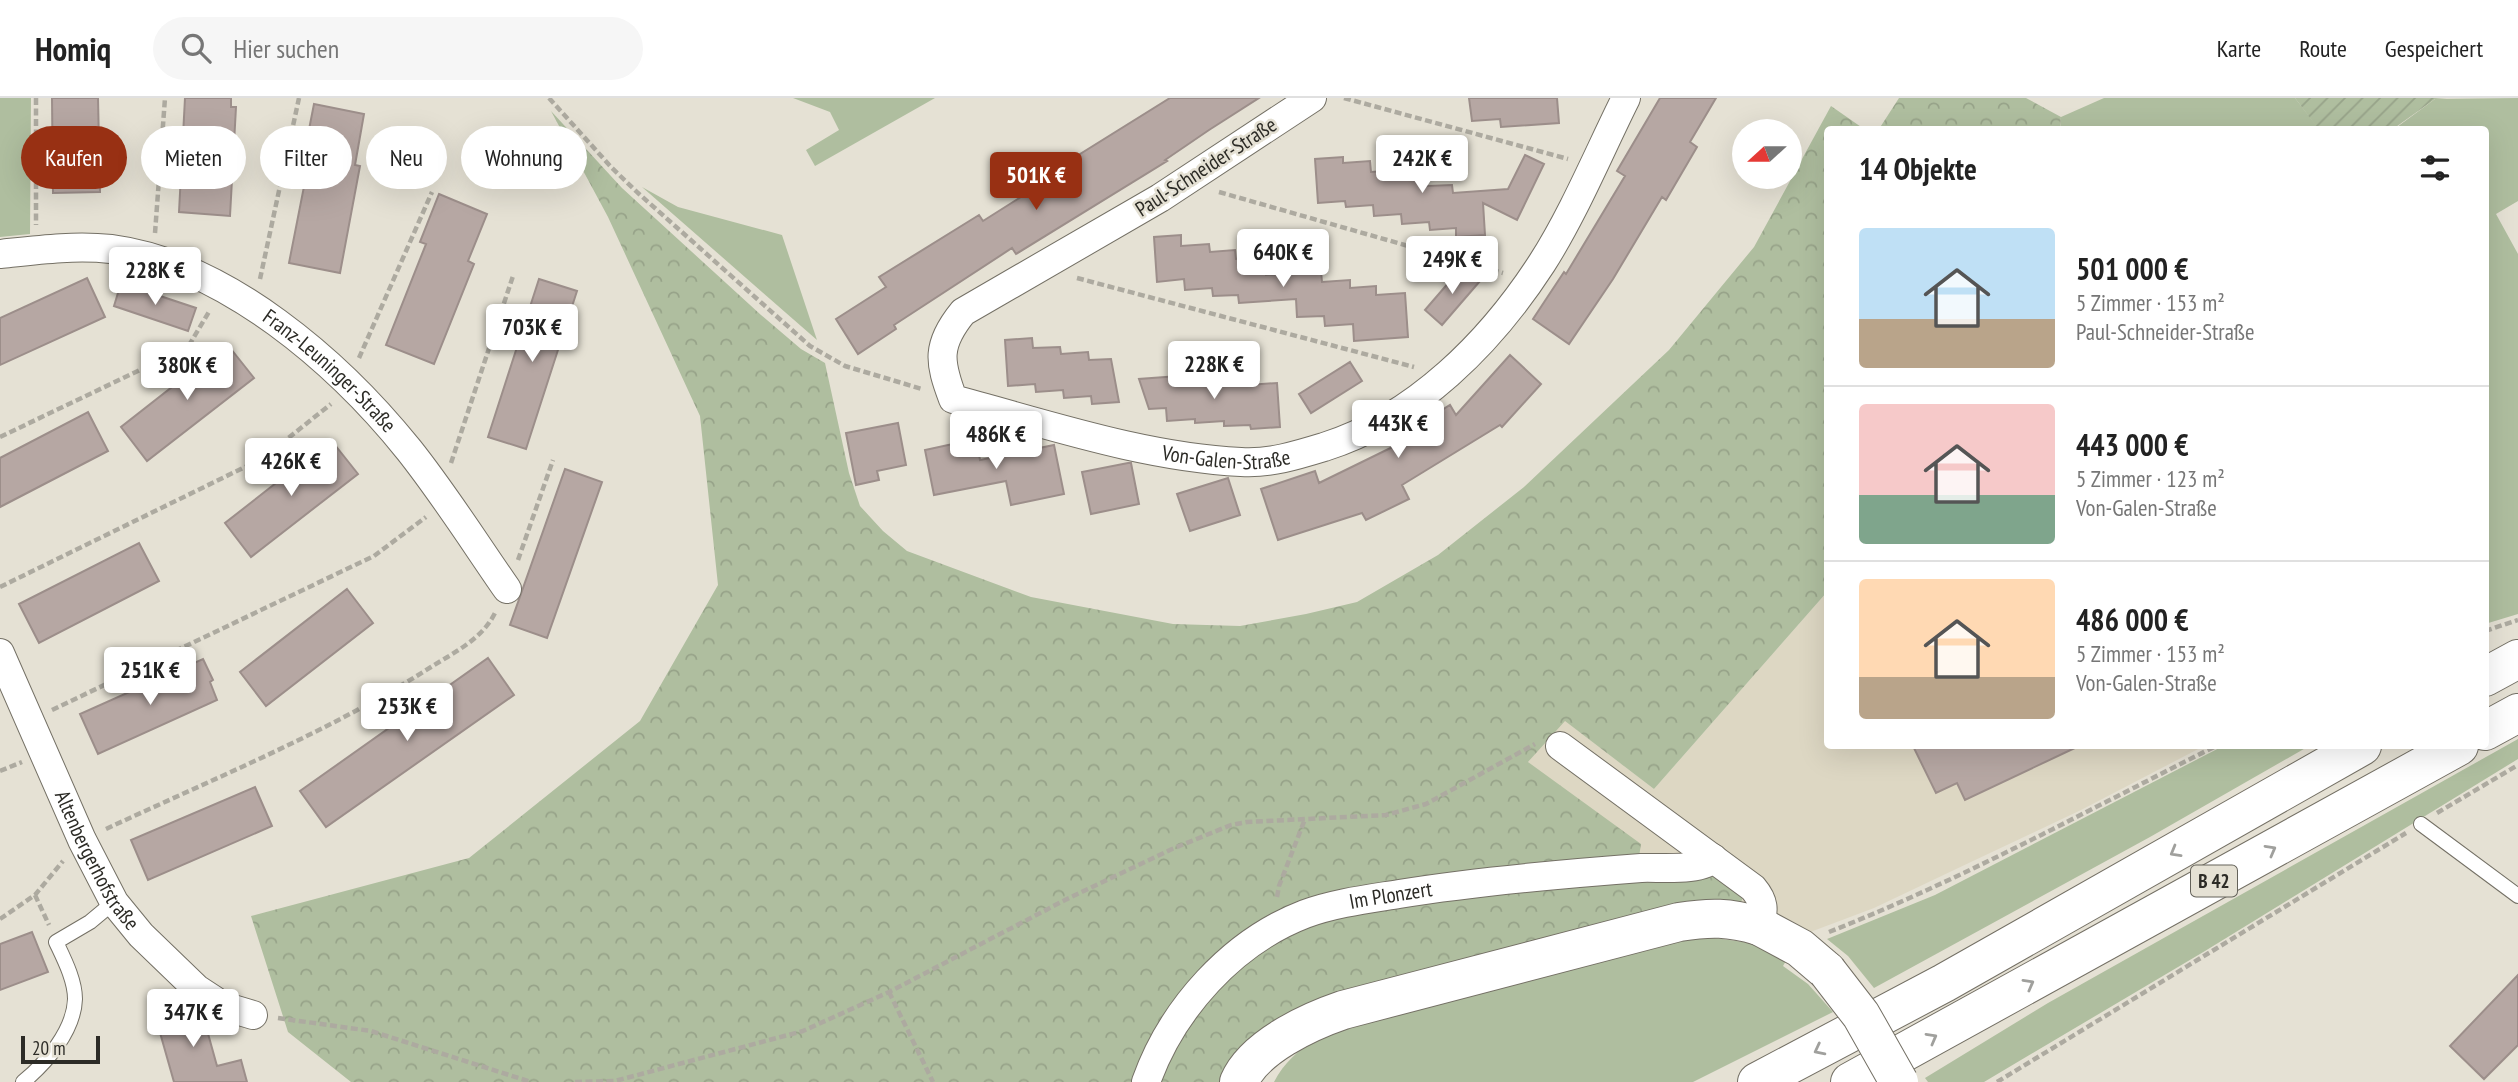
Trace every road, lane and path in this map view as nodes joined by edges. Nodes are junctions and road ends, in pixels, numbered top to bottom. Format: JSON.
{"nodes":[{"id":1,"x":36,"y":98,"type":"edge"},
{"id":2,"x":165,"y":98,"type":"edge"},
{"id":3,"x":299,"y":98,"type":"edge"},
{"id":4,"x":549,"y":98,"type":"edge"},
{"id":5,"x":1312,"y":98,"type":"edge"},
{"id":6,"x":1344,"y":98,"type":"edge"},
{"id":7,"x":1626,"y":98,"type":"edge"},
{"id":8,"x":1592,"y":165,"type":"junction"},
{"id":9,"x":1184,"y":182,"type":"junction"},
{"id":10,"x":432,"y":192,"type":"dead end"},
{"id":11,"x":36,"y":250,"type":"junction"},
{"id":12,"x":0,"y":254,"type":"edge"},
{"id":13,"x":150,"y":258,"type":"junction"},
{"id":14,"x":1040,"y":267,"type":"junction"},
{"id":15,"x":513,"y":276,"type":"dead end"},
{"id":16,"x":1528,"y":281,"type":"junction"},
{"id":17,"x":222,"y":289,"type":"junction"},
{"id":18,"x":249,"y":304,"type":"junction"},
{"id":19,"x":1445,"y":376,"type":"junction"},
{"id":20,"x":348,"y":382,"type":"junction"},
{"id":21,"x":953,"y":399,"type":"junction"},
{"id":22,"x":0,"y":438,"type":"edge"},
{"id":23,"x":553,"y":460,"type":"dead end"},
{"id":24,"x":440,"y":494,"type":"junction"},
{"id":25,"x":0,"y":587,"type":"edge"},
{"id":26,"x":507,"y":589,"type":"junction"},
{"id":27,"x":2518,"y":620,"type":"edge"},
{"id":28,"x":2489,"y":630,"type":"edge"},
{"id":29,"x":0,"y":653,"type":"edge"},
{"id":30,"x":2518,"y":659,"type":"edge"},
{"id":31,"x":2489,"y":675,"type":"edge"},
{"id":32,"x":2518,"y":713,"type":"edge"},
{"id":33,"x":29,"y":721,"type":"junction"},
{"id":34,"x":2489,"y":729,"type":"edge"},
{"id":35,"x":1560,"y":746,"type":"joint"},
{"id":36,"x":2210,"y":749,"type":"edge"},
{"id":37,"x":2357,"y":749,"type":"edge"},
{"id":38,"x":2454,"y":749,"type":"edge"},
{"id":39,"x":2518,"y":765,"type":"edge"},
{"id":40,"x":1305,"y":819,"type":"junction"},
{"id":41,"x":2421,"y":824,"type":"junction"},
{"id":42,"x":82,"y":840,"type":"junction"},
{"id":43,"x":1713,"y":859,"type":"junction"},
{"id":44,"x":35,"y":895,"type":"junction"},
{"id":45,"x":2518,"y":896,"type":"edge"},
{"id":46,"x":114,"y":902,"type":"junction"},
{"id":47,"x":0,"y":919,"type":"edge"},
{"id":48,"x":1279,"y":926,"type":"junction"},
{"id":49,"x":1759,"y":926,"type":"junction"},
{"id":50,"x":56,"y":942,"type":"junction"},
{"id":51,"x":1814,"y":959,"type":"junction"},
{"id":52,"x":889,"y":992,"type":"junction"},
{"id":53,"x":254,"y":1015,"type":"joint"},
{"id":54,"x":1285,"y":1037,"type":"junction"},
{"id":55,"x":23,"y":1082,"type":"edge"},
{"id":56,"x":531,"y":1082,"type":"edge"},
{"id":57,"x":575,"y":1082,"type":"edge"},
{"id":58,"x":933,"y":1082,"type":"edge"},
{"id":59,"x":1146,"y":1082,"type":"edge"},
{"id":60,"x":1239,"y":1082,"type":"edge"},
{"id":61,"x":1259,"y":1082,"type":"edge"},
{"id":62,"x":1757,"y":1082,"type":"edge"},
{"id":63,"x":1850,"y":1082,"type":"edge"},
{"id":64,"x":1899,"y":1082,"type":"edge"},
{"id":65,"x":1997,"y":1082,"type":"edge"}],
"edges":[{"from":1,"to":11,"type":"path"},
{"from":2,"to":13,"type":"path"},
{"from":3,"to":18,"type":"path"},
{"from":4,"to":21,"type":"path"},
{"from":5,"to":9,"type":"street","name":"Paul-Schneider-Straße"},
{"from":6,"to":8,"type":"path"},
{"from":7,"to":8,"type":"street","name":"Von-Galen-Straße"},
{"from":8,"to":16,"type":"street","name":"Von-Galen-Straße"},
{"from":9,"to":14,"type":"street","name":"Paul-Schneider-Straße"},
{"from":9,"to":16,"type":"path"},
{"from":10,"to":20,"type":"path"},
{"from":11,"to":12,"type":"street","name":"Franz-Leuninger-Straße"},
{"from":11,"to":13,"type":"street","name":"Franz-Leuninger-Straße"},
{"from":13,"to":17,"type":"street","name":"Franz-Leuninger-Straße"},
{"from":14,"to":19,"type":"path"},
{"from":14,"to":21,"type":"street","name":"Paul-Schneider-Straße"},
{"from":15,"to":24,"type":"path"},
{"from":16,"to":19,"type":"street","name":"Von-Galen-Straße"},
{"from":17,"to":18,"type":"street","name":"Franz-Leuninger-Straße"},
{"from":17,"to":22,"type":"path"},
{"from":18,"to":20,"type":"street","name":"Franz-Leuninger-Straße"},
{"from":19,"to":21,"type":"street","name":"Von-Galen-Straße"},
{"from":20,"to":24,"type":"street","name":"Franz-Leuninger-Straße"},
{"from":20,"to":25,"type":"path"},
{"from":23,"to":26,"type":"path"},
{"from":24,"to":26,"type":"street","name":"Franz-Leuninger-Straße"},
{"from":24,"to":33,"type":"path"},
{"from":26,"to":42,"type":"path"},
{"from":27,"to":28,"type":"path"},
{"from":29,"to":33,"type":"street","name":"Altenbergerhofstraße"},
{"from":30,"to":31,"type":"main road"},
{"from":32,"to":34,"type":"main road"},
{"from":33,"to":42,"type":"street","name":"Altenbergerhofstraße"},
{"from":35,"to":40,"type":"path"},
{"from":35,"to":43,"type":"street"},
{"from":36,"to":51,"type":"path"},
{"from":37,"to":62,"type":"main road","number":"B 42","one_way":true},
{"from":63,"to":38,"type":"main road","number":"B 42","one_way":true},
{"from":39,"to":41,"type":"path"},
{"from":40,"to":48,"type":"path"},
{"from":40,"to":52,"type":"path"},
{"from":41,"to":45,"type":"lane"},
{"from":41,"to":65,"type":"path"},
{"from":42,"to":44,"type":"path"},
{"from":42,"to":46,"type":"street","name":"Altenbergerhofstraße"},
{"from":43,"to":48,"type":"street","name":"Im Plonzert"},
{"from":43,"to":49,"type":"street"},
{"from":44,"to":47,"type":"path"},
{"from":44,"to":50,"type":"path"},
{"from":46,"to":50,"type":"lane"},
{"from":46,"to":53,"type":"street","name":"Altenbergerhofstraße"},
{"from":48,"to":59,"type":"street","name":"Im Plonzert"},
{"from":49,"to":51,"type":"main road"},
{"from":49,"to":54,"type":"main road"},
{"from":50,"to":55,"type":"lane"},
{"from":51,"to":64,"type":"main road","bridge":true},
{"from":52,"to":57,"type":"path"},
{"from":52,"to":58,"type":"path"},
{"from":53,"to":56,"type":"path"},
{"from":54,"to":60,"type":"main road"},
{"from":54,"to":61,"type":"main road"}]}
